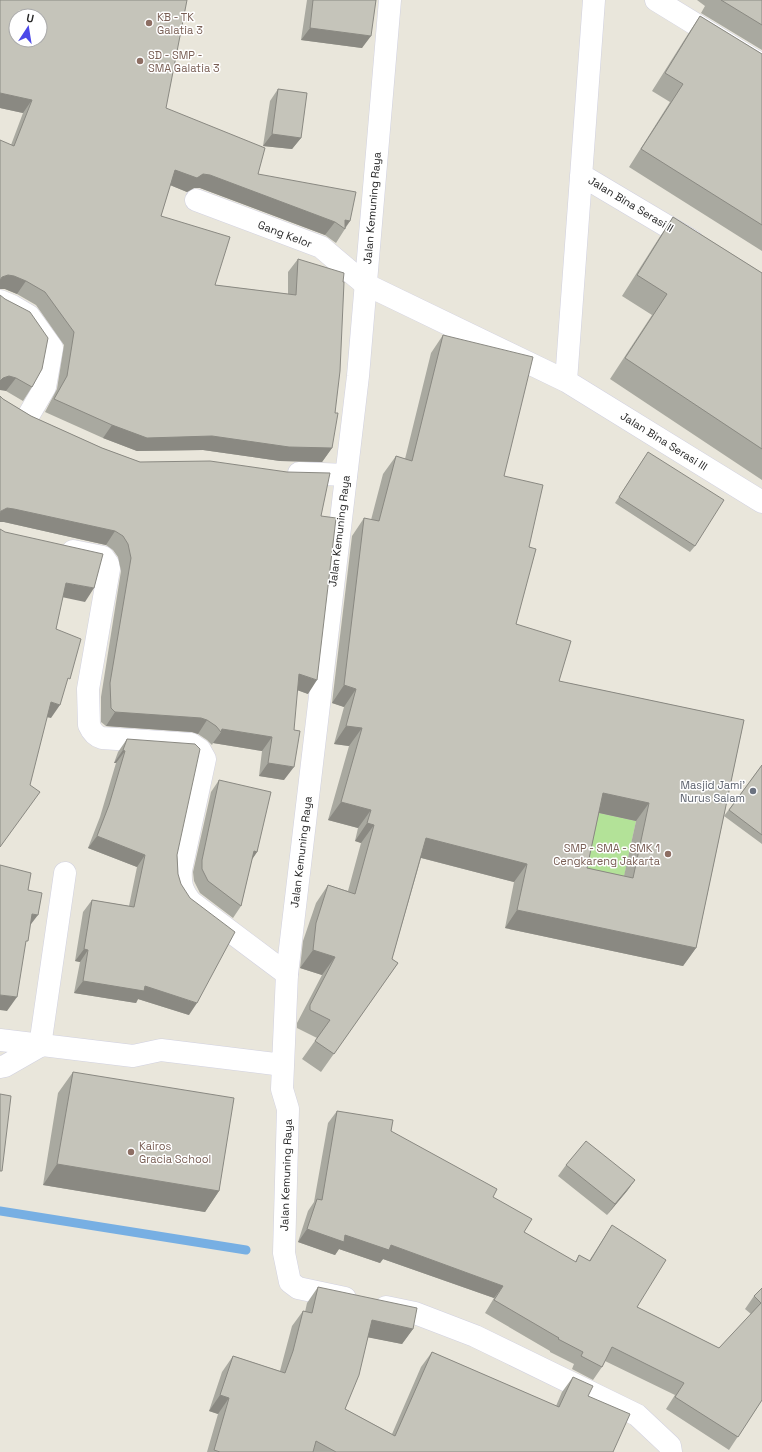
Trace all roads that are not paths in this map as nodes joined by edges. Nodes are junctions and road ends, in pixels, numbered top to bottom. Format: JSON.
{"nodes":[{"id":1,"x":390,"y":0,"type":"edge"},
{"id":2,"x":594,"y":0,"type":"edge"},
{"id":3,"x":656,"y":0,"type":"edge"},
{"id":4,"x":762,"y":65,"type":"edge"},
{"id":5,"x":582,"y":175,"type":"junction"},
{"id":6,"x":196,"y":200,"type":"dead end"},
{"id":7,"x":708,"y":251,"type":"edge"},
{"id":8,"x":365,"y":284,"type":"junction"},
{"id":9,"x":0,"y":301,"type":"edge"},
{"id":10,"x":566,"y":381,"type":"junction"},
{"id":11,"x":7,"y":406,"type":"edge"},
{"id":12,"x":279,"y":473,"type":"edge"},
{"id":13,"x":346,"y":475,"type":"junction"},
{"id":14,"x":762,"y":502,"type":"edge"},
{"id":15,"x":50,"y":546,"type":"edge"},
{"id":16,"x":65,"y":873,"type":"dead end"},
{"id":17,"x":287,"y":974,"type":"junction"},
{"id":18,"x":0,"y":1040,"type":"edge"},
{"id":19,"x":40,"y":1046,"type":"junction"},
{"id":20,"x":283,"y":1065,"type":"junction"},
{"id":21,"x":0,"y":1067,"type":"edge"},
{"id":22,"x":671,"y":1452,"type":"edge"}],
"edges":[{"from":1,"to":8,"type":"street","name":"Jalan Kemuning Raya"},
{"from":2,"to":5,"type":"street"},
{"from":3,"to":4,"type":"street"},
{"from":5,"to":7,"type":"street","name":"Jalan Bina Serasi II"},
{"from":5,"to":10,"type":"street"},
{"from":6,"to":8,"type":"street","name":"Gang Kelor"},
{"from":8,"to":10,"type":"street","name":"Gang Kelor"},
{"from":8,"to":13,"type":"street","name":"Jalan Kemuning Raya"},
{"from":9,"to":11,"type":"street"},
{"from":10,"to":14,"type":"street","name":"Jalan Bina Serasi III"},
{"from":12,"to":13,"type":"street"},
{"from":13,"to":17,"type":"street","name":"Jalan Kemuning Raya"},
{"from":15,"to":17,"type":"street"},
{"from":16,"to":19,"type":"street"},
{"from":17,"to":20,"type":"street","name":"Jalan Kemuning Raya"},
{"from":18,"to":19,"type":"street"},
{"from":19,"to":20,"type":"street"},
{"from":19,"to":21,"type":"street"},
{"from":20,"to":22,"type":"street","name":"Jalan Kemuning Raya"}]}
